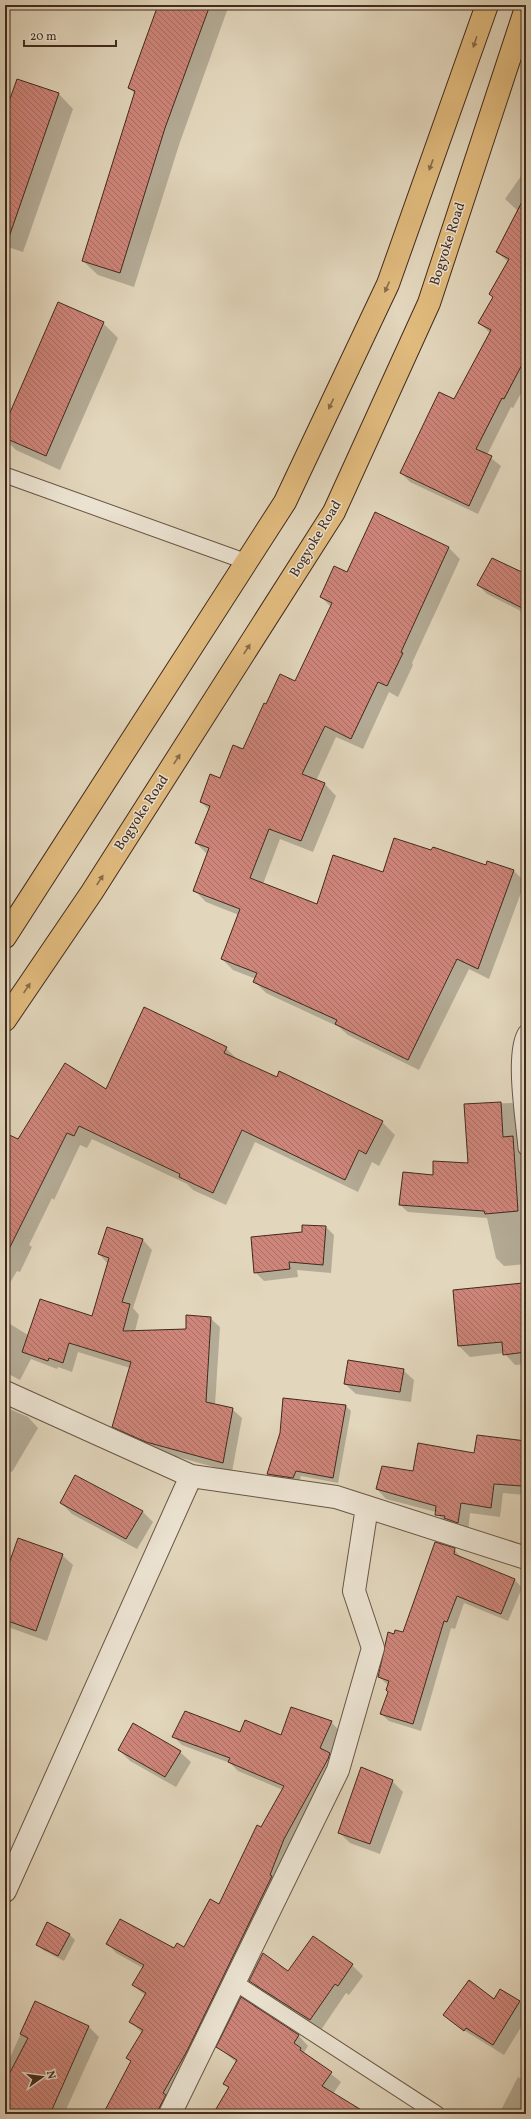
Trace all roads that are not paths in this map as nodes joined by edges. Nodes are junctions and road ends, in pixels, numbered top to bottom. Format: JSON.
{"nodes":[{"id":1,"x":487,"y":5,"type":"edge"},
{"id":2,"x":526,"y":8,"type":"edge"},
{"id":3,"x":5,"y":475,"type":"edge"},
{"id":4,"x":247,"y":562,"type":"junction"},
{"id":5,"x":5,"y":936,"type":"edge"},
{"id":6,"x":5,"y":1020,"type":"edge"},
{"id":7,"x":526,"y":1032,"type":"edge"},
{"id":8,"x":526,"y":1148,"type":"edge"},
{"id":9,"x":5,"y":1392,"type":"edge"},
{"id":10,"x":191,"y":1476,"type":"junction"},
{"id":11,"x":367,"y":1507,"type":"junction"},
{"id":12,"x":526,"y":1558,"type":"edge"},
{"id":13,"x":5,"y":1891,"type":"edge"},
{"id":14,"x":234,"y":1982,"type":"junction"},
{"id":15,"x":170,"y":2114,"type":"edge"},
{"id":16,"x":437,"y":2114,"type":"edge"}],
"edges":[{"from":1,"to":4,"type":"main road","one_way":true},
{"from":6,"to":2,"type":"main road","name":"Bogyoke Road","one_way":true},
{"from":3,"to":4,"type":"lane"},
{"from":4,"to":5,"type":"main road"},
{"from":7,"to":8,"type":"lane"},
{"from":9,"to":10,"type":"street"},
{"from":10,"to":11,"type":"street"},
{"from":10,"to":13,"type":"street"},
{"from":11,"to":12,"type":"street"},
{"from":11,"to":14,"type":"street"},
{"from":14,"to":15,"type":"street"},
{"from":14,"to":16,"type":"lane"}]}
